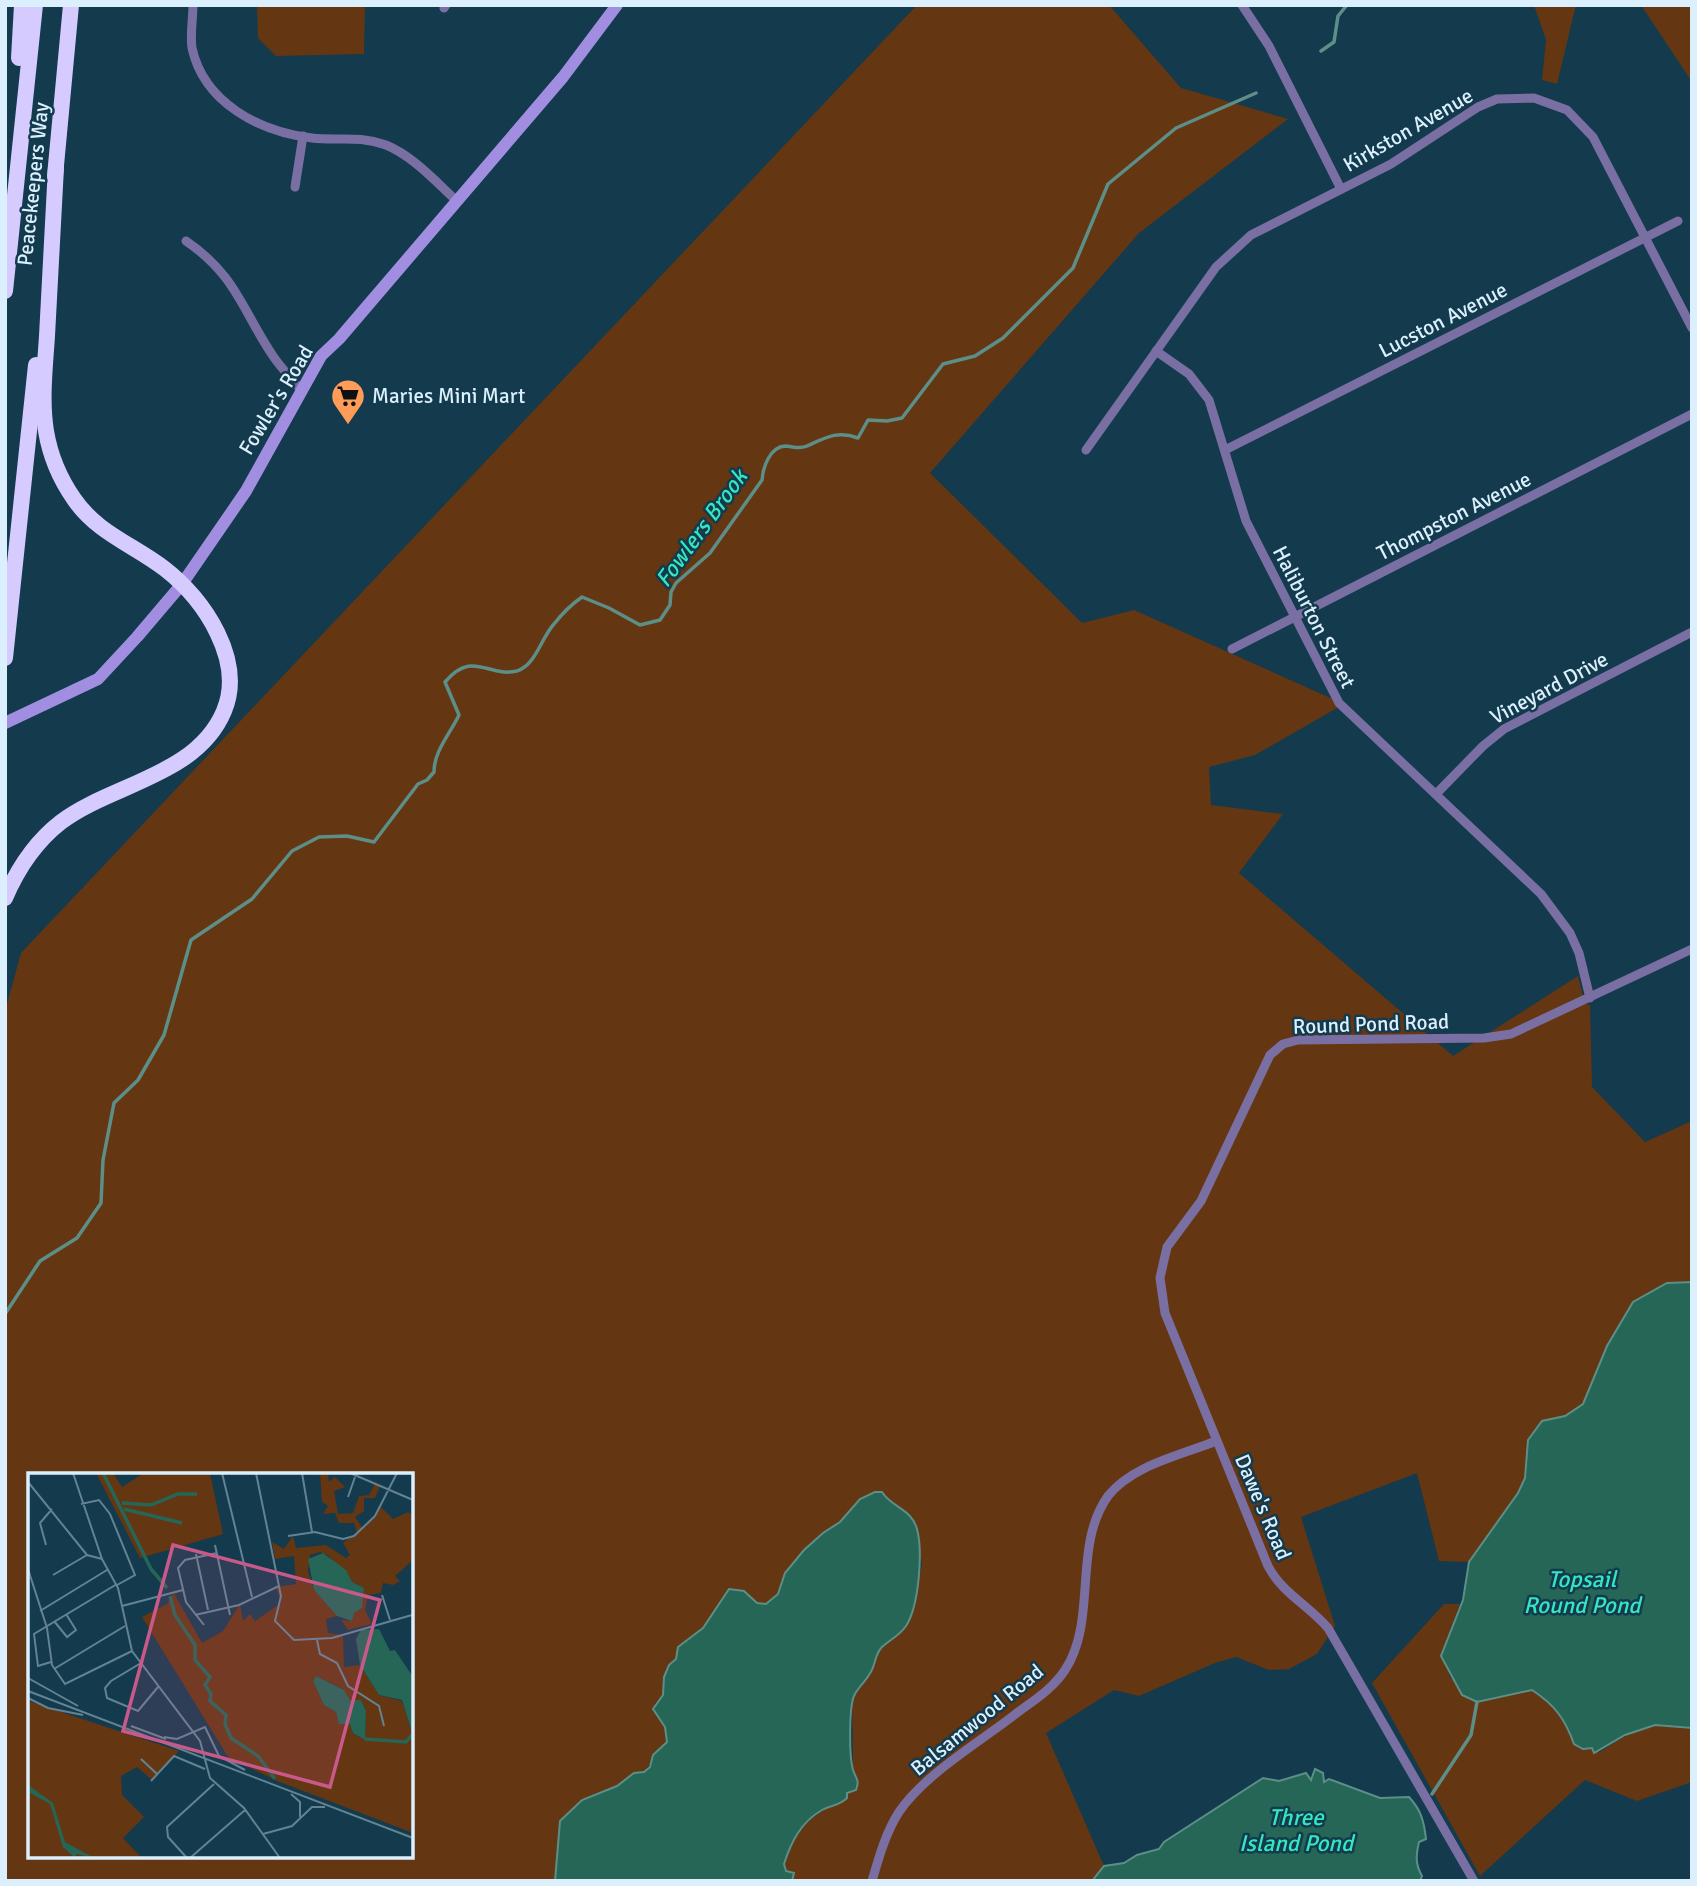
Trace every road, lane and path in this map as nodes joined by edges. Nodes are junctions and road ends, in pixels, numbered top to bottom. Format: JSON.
{"nodes":[{"id":1,"x":22,"y":5,"type":"edge"},
{"id":2,"x":35,"y":5,"type":"edge"},
{"id":3,"x":71,"y":5,"type":"edge"},
{"id":4,"x":193,"y":5,"type":"edge"},
{"id":5,"x":617,"y":5,"type":"edge"},
{"id":6,"x":1242,"y":5,"type":"edge"},
{"id":7,"x":303,"y":136,"type":"junction"},
{"id":8,"x":18,"y":166,"type":"junction"},
{"id":9,"x":56,"y":167,"type":"junction"},
{"id":10,"x":295,"y":187,"type":"dead end"},
{"id":11,"x":1341,"y":189,"type":"junction"},
{"id":12,"x":457,"y":201,"type":"junction"},
{"id":13,"x":1678,"y":221,"type":"dead end"},
{"id":14,"x":1646,"y":237,"type":"junction"},
{"id":15,"x":186,"y":242,"type":"dead end"},
{"id":16,"x":5,"y":290,"type":"edge"},
{"id":17,"x":1692,"y":328,"type":"edge"},
{"id":18,"x":1156,"y":351,"type":"junction"},
{"id":19,"x":301,"y":390,"type":"junction"},
{"id":20,"x":1692,"y":414,"type":"edge"},
{"id":21,"x":1086,"y":450,"type":"dead end"},
{"id":22,"x":1224,"y":450,"type":"junction"},
{"id":23,"x":181,"y":584,"type":"junction"},
{"id":24,"x":1294,"y":617,"type":"junction"},
{"id":25,"x":1692,"y":632,"type":"edge"},
{"id":26,"x":1233,"y":649,"type":"dead end"},
{"id":27,"x":5,"y":658,"type":"edge"},
{"id":28,"x":5,"y":723,"type":"edge"},
{"id":29,"x":1437,"y":793,"type":"junction"},
{"id":30,"x":5,"y":898,"type":"edge"},
{"id":31,"x":1692,"y":949,"type":"edge"},
{"id":32,"x":1590,"y":998,"type":"junction"},
{"id":33,"x":1162,"y":1262,"type":"joint"},
{"id":34,"x":1216,"y":1441,"type":"junction"},
{"id":35,"x":872,"y":1881,"type":"edge"},
{"id":36,"x":1474,"y":1881,"type":"edge"}],
"edges":[{"from":1,"to":8,"type":"highway"},
{"from":2,"to":8,"type":"highway","name":"Peacekeepers Way"},
{"from":3,"to":9,"type":"highway","name":"Peacekeepers Way"},
{"from":4,"to":7,"type":"street"},
{"from":5,"to":12,"type":"street","name":"Fowler's Road"},
{"from":6,"to":11,"type":"street"},
{"from":7,"to":10,"type":"street"},
{"from":7,"to":12,"type":"street"},
{"from":8,"to":16,"type":"highway","name":"Peacekeepers Way"},
{"from":9,"to":23,"type":"highway"},
{"from":9,"to":27,"type":"highway","name":"Peacekeepers Way"},
{"from":11,"to":14,"type":"street","name":"Kirkston Avenue"},
{"from":11,"to":18,"type":"street","name":"Kirkston Avenue"},
{"from":12,"to":19,"type":"street","name":"Fowler's Road"},
{"from":13,"to":14,"type":"street","name":"Lucston Avenue"},
{"from":14,"to":17,"type":"street","name":"Kirkston Avenue"},
{"from":14,"to":22,"type":"street","name":"Lucston Avenue"},
{"from":15,"to":19,"type":"street"},
{"from":18,"to":21,"type":"street","name":"Kirkston Avenue"},
{"from":18,"to":22,"type":"street","name":"Haliburton Street"},
{"from":19,"to":23,"type":"street","name":"Fowler's Road"},
{"from":20,"to":24,"type":"street","name":"Thompston Avenue"},
{"from":22,"to":24,"type":"street","name":"Haliburton Street"},
{"from":23,"to":28,"type":"street","name":"Fowler's Road"},
{"from":23,"to":30,"type":"highway"},
{"from":24,"to":26,"type":"street","name":"Thompston Avenue"},
{"from":24,"to":29,"type":"street","name":"Haliburton Street"},
{"from":25,"to":29,"type":"street","name":"Vineyard Drive"},
{"from":29,"to":32,"type":"street","name":"Haliburton Street"},
{"from":31,"to":32,"type":"street","name":"Round Pond Road"},
{"from":32,"to":33,"type":"street","name":"Round Pond Road"},
{"from":33,"to":34,"type":"street","name":"Dawe's Road"},
{"from":34,"to":35,"type":"street","name":"Balsamwood Road"},
{"from":34,"to":36,"type":"street","name":"Dawe's Road"}]}
